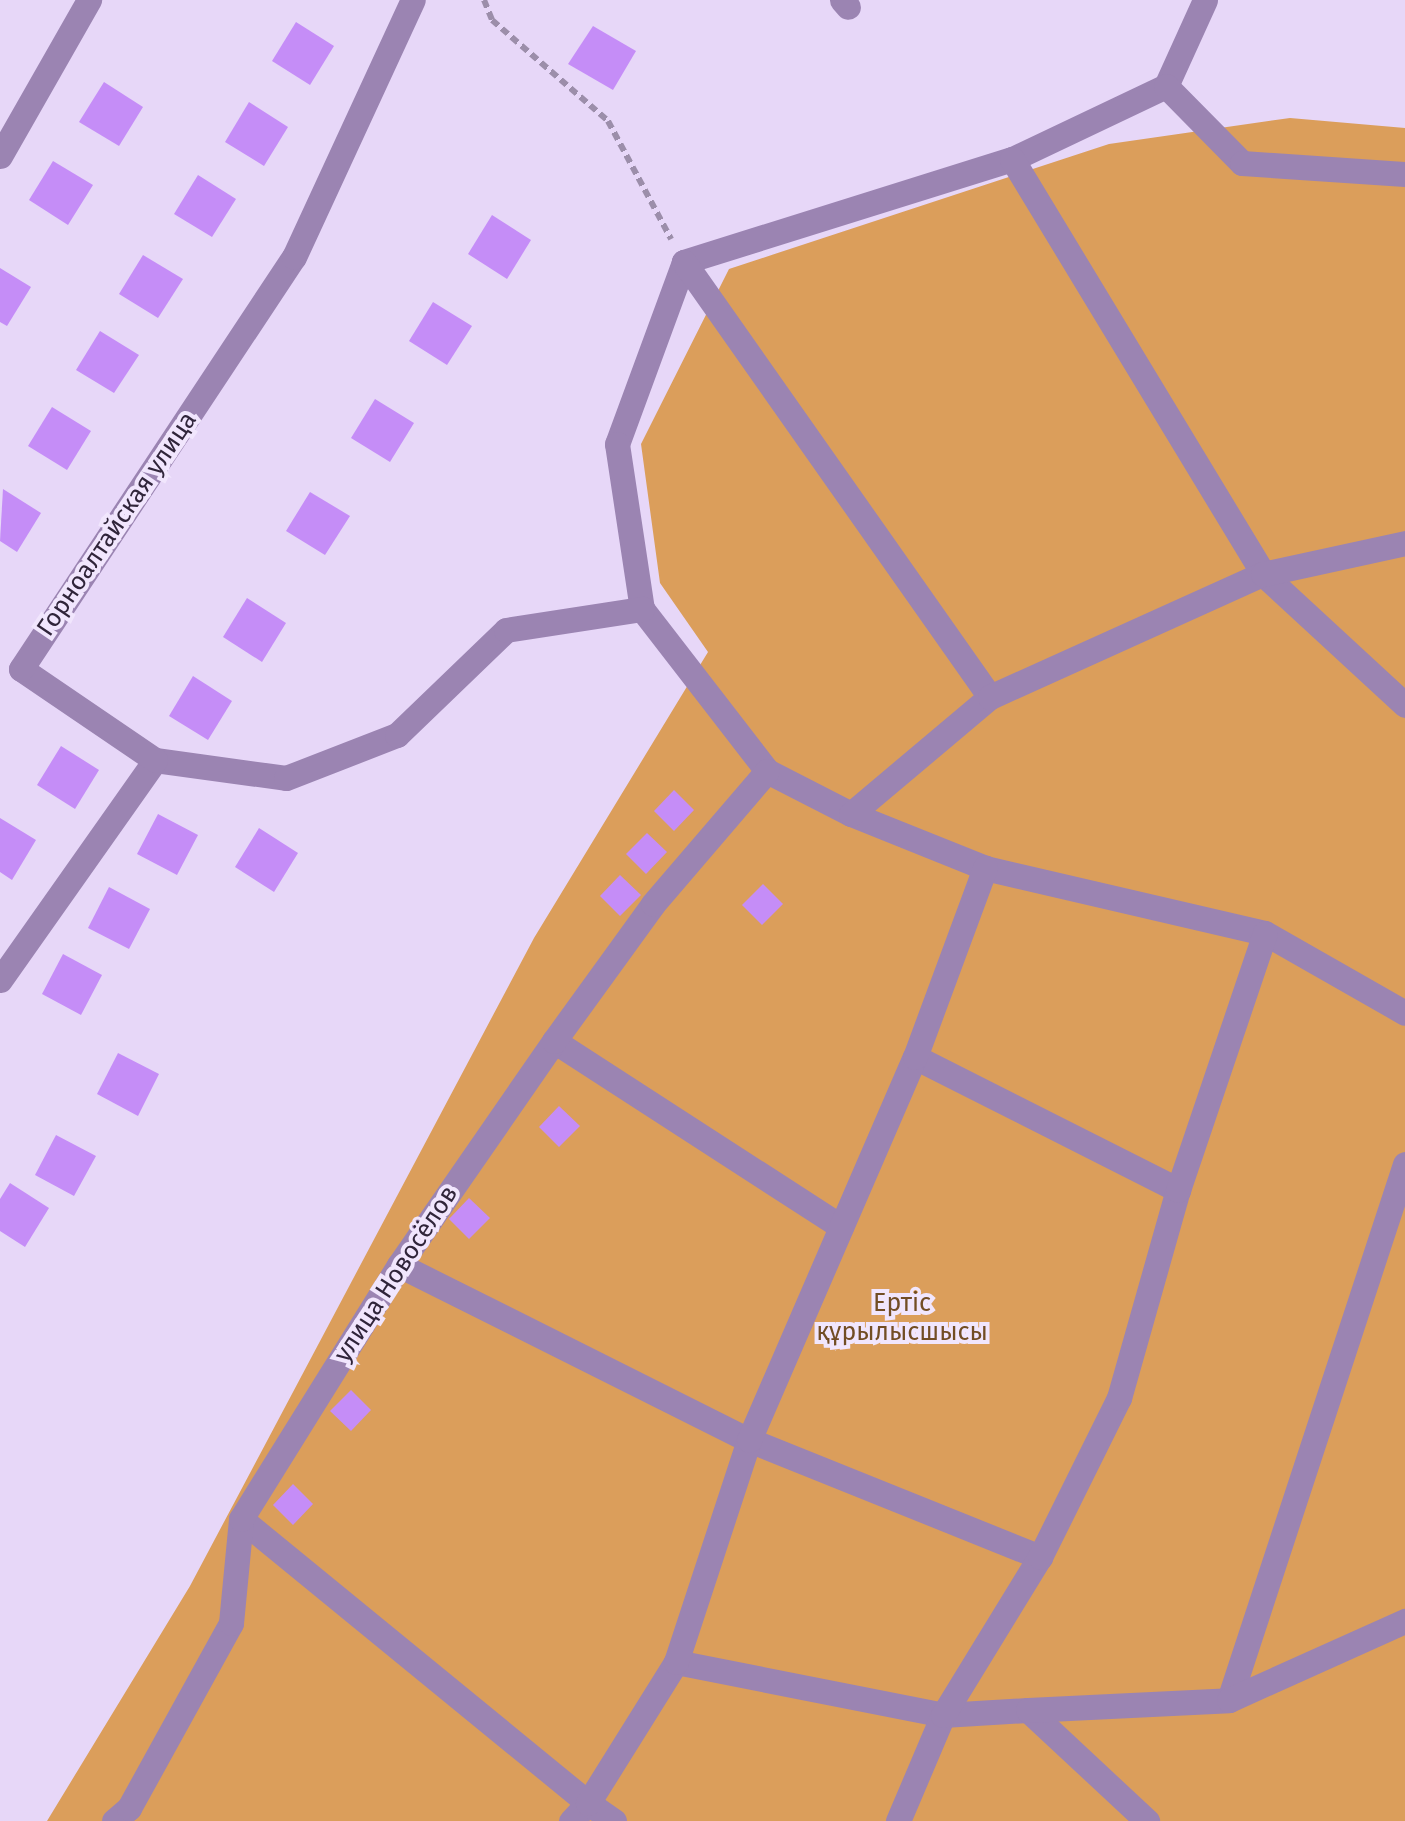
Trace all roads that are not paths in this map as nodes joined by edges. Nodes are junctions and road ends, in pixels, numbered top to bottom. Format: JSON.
{"nodes":[{"id":1,"x":89,"y":0,"type":"edge"},
{"id":2,"x":414,"y":0,"type":"edge"},
{"id":3,"x":1205,"y":0,"type":"edge"},
{"id":4,"x":1166,"y":86,"type":"junction"},
{"id":5,"x":0,"y":156,"type":"edge"},
{"id":6,"x":1012,"y":159,"type":"junction"},
{"id":7,"x":1405,"y":174,"type":"edge"},
{"id":8,"x":684,"y":262,"type":"junction"},
{"id":9,"x":1405,"y":544,"type":"edge"},
{"id":10,"x":1263,"y":574,"type":"junction"},
{"id":11,"x":642,"y":609,"type":"junction"},
{"id":12,"x":11,"y":666,"type":"edge"},
{"id":13,"x":990,"y":697,"type":"junction"},
{"id":14,"x":1405,"y":705,"type":"edge"},
{"id":15,"x":155,"y":760,"type":"junction"},
{"id":16,"x":767,"y":771,"type":"junction"},
{"id":17,"x":850,"y":814,"type":"junction"},
{"id":18,"x":985,"y":868,"type":"junction"},
{"id":19,"x":1265,"y":933,"type":"junction"},
{"id":20,"x":0,"y":980,"type":"edge"},
{"id":21,"x":1405,"y":1014,"type":"edge"},
{"id":22,"x":554,"y":1041,"type":"junction"},
{"id":23,"x":915,"y":1057,"type":"junction"},
{"id":24,"x":1405,"y":1164,"type":"edge"},
{"id":25,"x":1178,"y":1190,"type":"junction"},
{"id":26,"x":841,"y":1228,"type":"junction"},
{"id":27,"x":399,"y":1264,"type":"junction"},
{"id":28,"x":749,"y":1440,"type":"junction"},
{"id":29,"x":241,"y":1519,"type":"junction"},
{"id":30,"x":1040,"y":1557,"type":"junction"},
{"id":31,"x":1405,"y":1622,"type":"edge"},
{"id":32,"x":676,"y":1662,"type":"junction"},
{"id":33,"x":1230,"y":1700,"type":"junction"},
{"id":34,"x":1028,"y":1710,"type":"junction"},
{"id":35,"x":943,"y":1715,"type":"junction"},
{"id":36,"x":579,"y":1812,"type":"edge"},
{"id":37,"x":129,"y":1816,"type":"edge"},
{"id":38,"x":614,"y":1821,"type":"edge"},
{"id":39,"x":898,"y":1821,"type":"edge"},
{"id":40,"x":1147,"y":1821,"type":"edge"}],
"edges":[{"from":1,"to":5,"type":"street"},
{"from":2,"to":12,"type":"street","name":"Горноалтайская улица"},
{"from":3,"to":4,"type":"street"},
{"from":4,"to":6,"type":"street"},
{"from":4,"to":7,"type":"street"},
{"from":6,"to":8,"type":"street"},
{"from":6,"to":10,"type":"street"},
{"from":8,"to":11,"type":"street"},
{"from":8,"to":13,"type":"street"},
{"from":9,"to":10,"type":"street"},
{"from":10,"to":13,"type":"street"},
{"from":10,"to":14,"type":"street"},
{"from":11,"to":15,"type":"street"},
{"from":11,"to":16,"type":"street"},
{"from":12,"to":15,"type":"street","name":"Горноалтайская улица"},
{"from":13,"to":17,"type":"street"},
{"from":15,"to":20,"type":"street"},
{"from":16,"to":17,"type":"street"},
{"from":16,"to":22,"type":"street","name":"улица Новосёлов"},
{"from":17,"to":18,"type":"street"},
{"from":18,"to":19,"type":"street"},
{"from":18,"to":23,"type":"street"},
{"from":19,"to":21,"type":"street"},
{"from":19,"to":25,"type":"street"},
{"from":22,"to":26,"type":"street"},
{"from":22,"to":27,"type":"street","name":"улица Новосёлов"},
{"from":23,"to":25,"type":"street"},
{"from":23,"to":26,"type":"street"},
{"from":24,"to":33,"type":"street"},
{"from":25,"to":30,"type":"street"},
{"from":26,"to":28,"type":"street"},
{"from":27,"to":28,"type":"street"},
{"from":27,"to":29,"type":"street","name":"улица Новосёлов"},
{"from":28,"to":30,"type":"street"},
{"from":28,"to":32,"type":"street"},
{"from":29,"to":36,"type":"street"},
{"from":29,"to":37,"type":"street","name":"улица Новосёлов"},
{"from":30,"to":35,"type":"street"},
{"from":31,"to":33,"type":"street"},
{"from":32,"to":35,"type":"street"},
{"from":32,"to":36,"type":"street"},
{"from":33,"to":34,"type":"street"},
{"from":34,"to":35,"type":"street"},
{"from":34,"to":40,"type":"street"},
{"from":35,"to":39,"type":"street"},
{"from":36,"to":38,"type":"street"}]}
